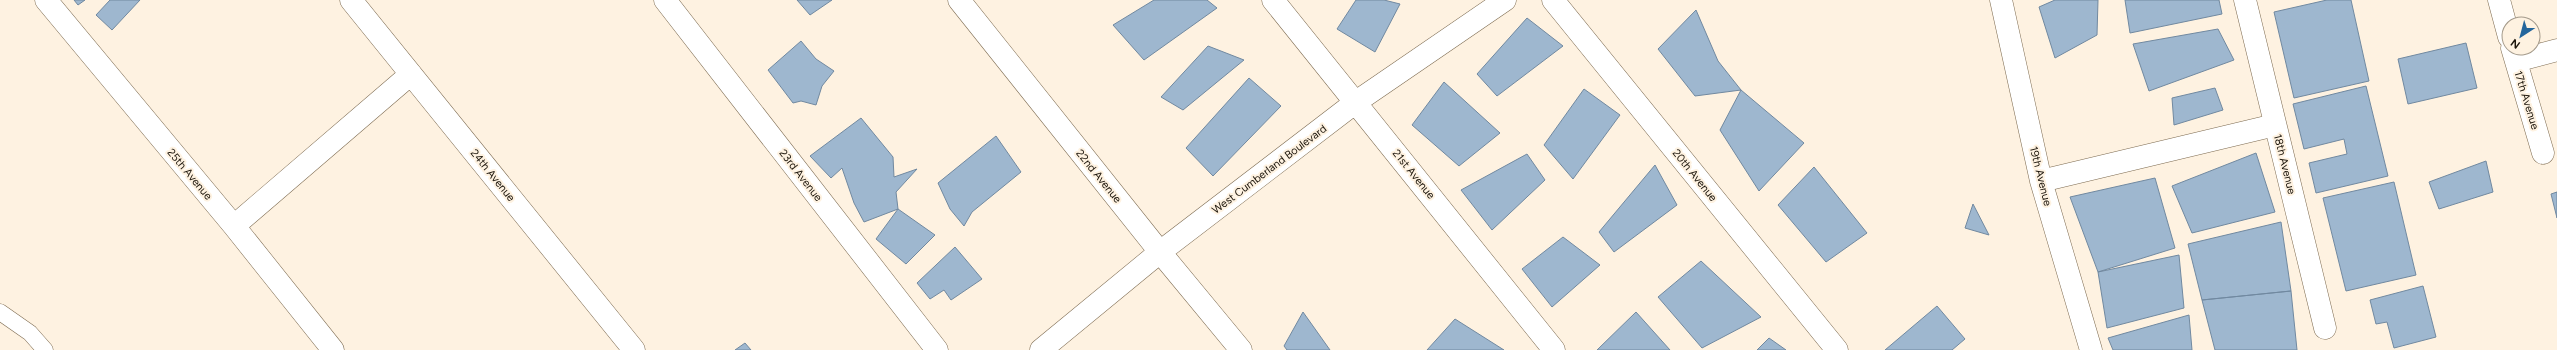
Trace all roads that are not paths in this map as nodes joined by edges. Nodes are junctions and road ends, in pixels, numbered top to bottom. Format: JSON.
{"nodes":[{"id":1,"x":46,"y":0,"type":"edge"},
{"id":2,"x":351,"y":0,"type":"edge"},
{"id":3,"x":665,"y":0,"type":"edge"},
{"id":4,"x":959,"y":0,"type":"edge"},
{"id":5,"x":1273,"y":0,"type":"edge"},
{"id":6,"x":1505,"y":0,"type":"edge"},
{"id":7,"x":1552,"y":0,"type":"edge"},
{"id":8,"x":2001,"y":0,"type":"edge"},
{"id":9,"x":2245,"y":0,"type":"edge"},
{"id":10,"x":2499,"y":0,"type":"edge"},
{"id":11,"x":2503,"y":16,"type":"edge"},
{"id":12,"x":2557,"y":50,"type":"edge"},
{"id":13,"x":2541,"y":51,"type":"edge"},
{"id":14,"x":2515,"y":56,"type":"edge"},
{"id":15,"x":411,"y":74,"type":"junction"},
{"id":16,"x":1356,"y":102,"type":"junction"},
{"id":17,"x":2275,"y":125,"type":"junction"},
{"id":18,"x":2543,"y":153,"type":"dead end"},
{"id":19,"x":2041,"y":181,"type":"junction"},
{"id":20,"x":234,"y":226,"type":"junction"},
{"id":21,"x":1160,"y":252,"type":"junction"},
{"id":22,"x":0,"y":312,"type":"edge"},
{"id":23,"x":2325,"y":328,"type":"dead end"},
{"id":24,"x":45,"y":350,"type":"edge"},
{"id":25,"x":333,"y":350,"type":"edge"},
{"id":26,"x":634,"y":350,"type":"edge"},
{"id":27,"x":937,"y":350,"type":"edge"},
{"id":28,"x":1041,"y":350,"type":"edge"},
{"id":29,"x":1241,"y":350,"type":"edge"},
{"id":30,"x":1554,"y":350,"type":"edge"},
{"id":31,"x":1837,"y":350,"type":"edge"},
{"id":32,"x":2091,"y":350,"type":"edge"}],
"edges":[{"from":1,"to":20,"type":"street","name":"25th Avenue"},
{"from":2,"to":15,"type":"street","name":"24th Avenue"},
{"from":3,"to":27,"type":"street","name":"23rd Avenue"},
{"from":4,"to":21,"type":"street","name":"22nd Avenue"},
{"from":5,"to":16,"type":"street","name":"21st Avenue"},
{"from":6,"to":16,"type":"street","name":"West Cumberland Boulevard"},
{"from":7,"to":31,"type":"street","name":"20th Avenue"},
{"from":8,"to":19,"type":"street","name":"19th Avenue"},
{"from":9,"to":17,"type":"street","name":"18th Avenue"},
{"from":10,"to":11,"type":"street"},
{"from":12,"to":13,"type":"street"},
{"from":14,"to":18,"type":"street","name":"17th Avenue"},
{"from":15,"to":20,"type":"street"},
{"from":15,"to":26,"type":"street","name":"24th Avenue"},
{"from":16,"to":21,"type":"street","name":"West Cumberland Boulevard"},
{"from":16,"to":30,"type":"street","name":"21st Avenue"},
{"from":17,"to":19,"type":"street"},
{"from":17,"to":23,"type":"street","name":"18th Avenue"},
{"from":19,"to":32,"type":"street","name":"19th Avenue"},
{"from":20,"to":25,"type":"street","name":"25th Avenue"},
{"from":21,"to":28,"type":"street","name":"West Cumberland Boulevard"},
{"from":21,"to":29,"type":"street","name":"22nd Avenue"},
{"from":22,"to":24,"type":"lane"}]}
